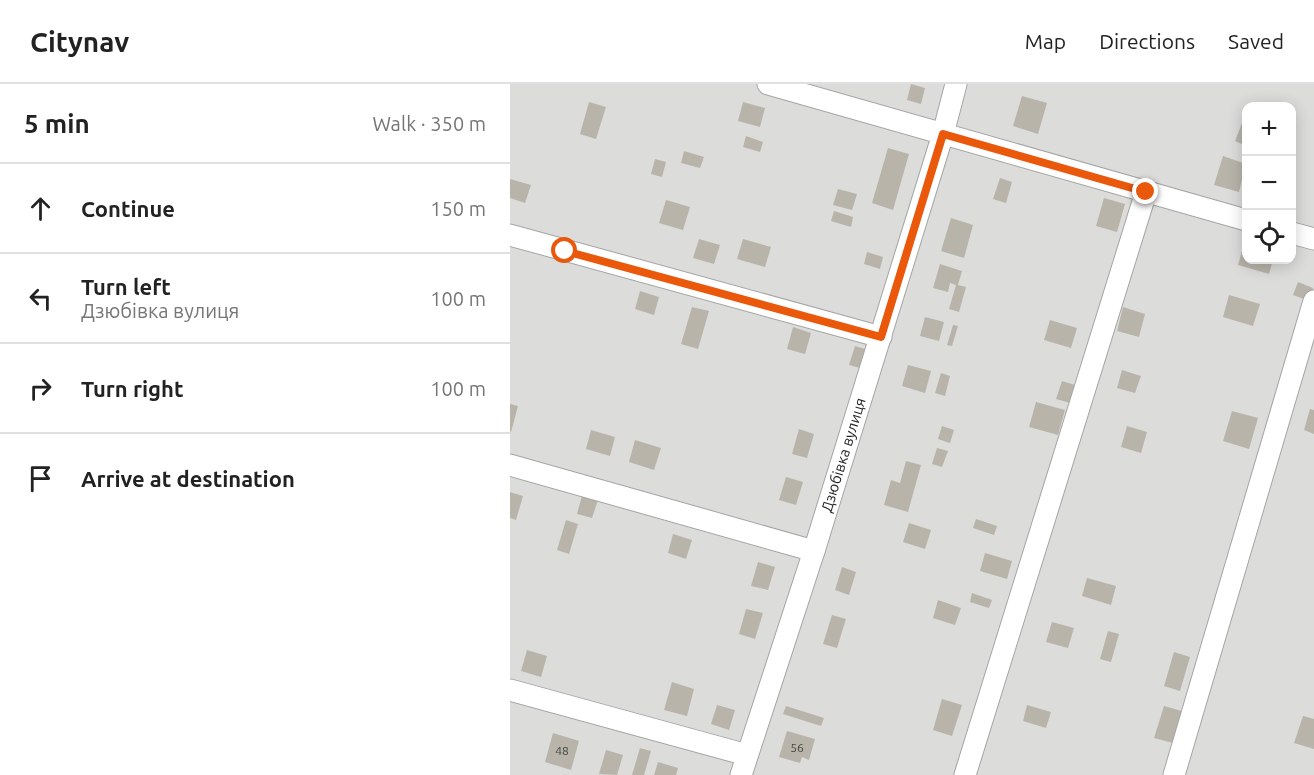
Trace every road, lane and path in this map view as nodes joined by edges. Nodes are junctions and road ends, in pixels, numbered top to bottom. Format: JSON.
{"nodes":[{"id":1,"x":768,"y":84,"type":"edge"},
{"id":2,"x":956,"y":84,"type":"edge"},
{"id":3,"x":943,"y":134,"type":"junction"},
{"id":4,"x":1146,"y":192,"type":"junction"},
{"id":5,"x":1242,"y":219,"type":"edge"},
{"id":6,"x":1296,"y":234,"type":"edge"},
{"id":7,"x":510,"y":235,"type":"edge"},
{"id":8,"x":1314,"y":239,"type":"edge"},
{"id":9,"x":1314,"y":301,"type":"edge"},
{"id":10,"x":881,"y":337,"type":"junction"},
{"id":11,"x":510,"y":465,"type":"edge"},
{"id":12,"x":814,"y":551,"type":"junction"},
{"id":13,"x":510,"y":690,"type":"edge"},
{"id":14,"x":747,"y":755,"type":"junction"},
{"id":15,"x":741,"y":775,"type":"edge"},
{"id":16,"x":965,"y":775,"type":"edge"},
{"id":17,"x":1174,"y":775,"type":"edge"}],
"edges":[{"from":1,"to":3,"type":"street"},
{"from":2,"to":3,"type":"street","name":"Дзюбівка вулиця"},
{"from":3,"to":4,"type":"street"},
{"from":3,"to":10,"type":"street","name":"Дзюбівка вулиця"},
{"from":4,"to":5,"type":"street"},
{"from":4,"to":16,"type":"street"},
{"from":6,"to":8,"type":"street"},
{"from":7,"to":10,"type":"street"},
{"from":9,"to":17,"type":"street"},
{"from":10,"to":12,"type":"street","name":"Дзюбівка вулиця"},
{"from":11,"to":12,"type":"street"},
{"from":12,"to":14,"type":"street","name":"Дзюбівка вулиця"},
{"from":13,"to":14,"type":"street"},
{"from":14,"to":15,"type":"street","name":"Дзюбівка вулиця"}]}
